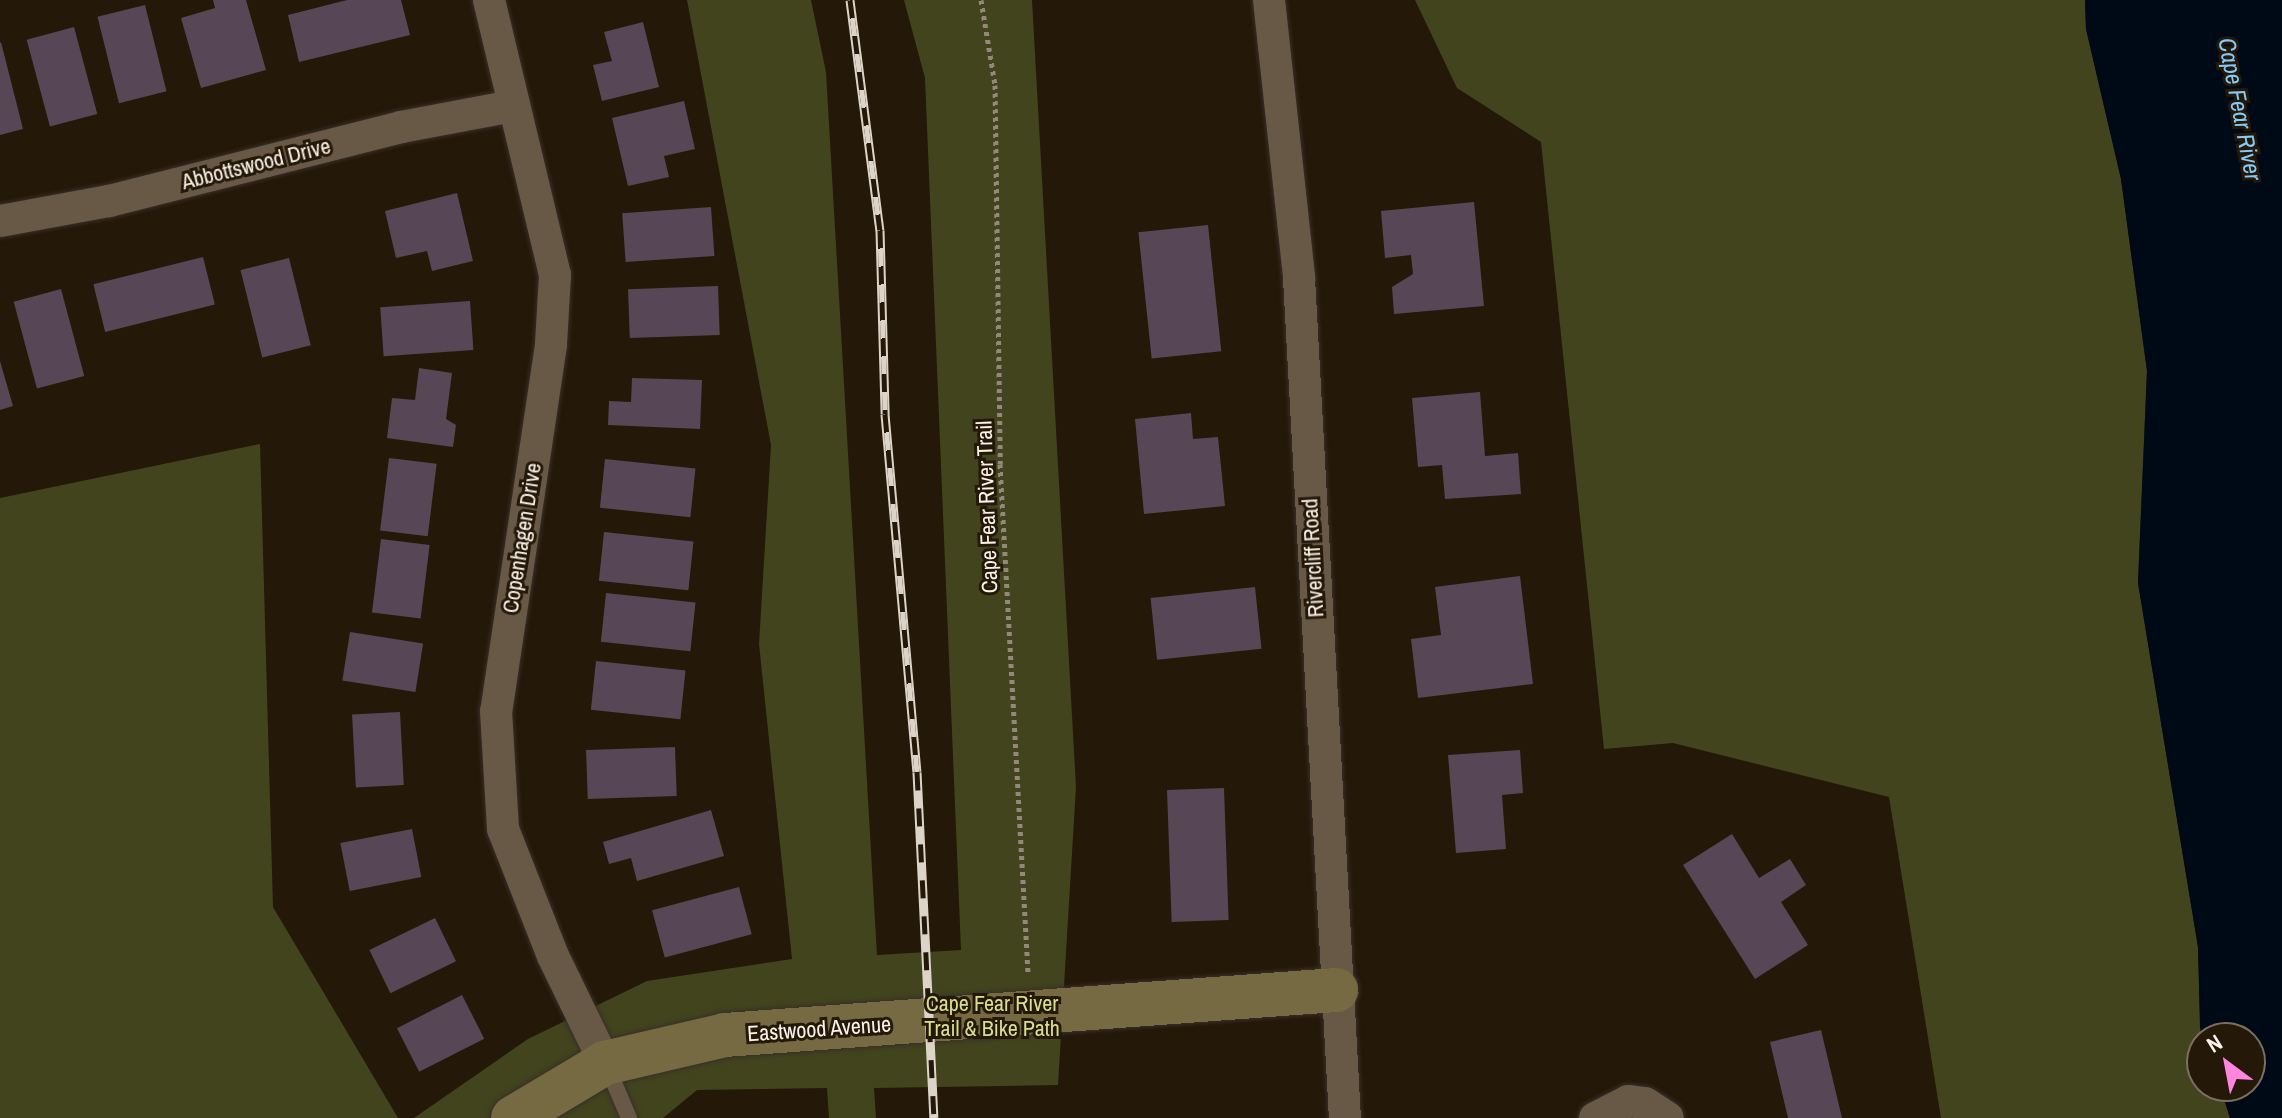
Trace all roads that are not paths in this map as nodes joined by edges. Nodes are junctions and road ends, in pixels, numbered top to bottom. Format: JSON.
{"nodes":[{"id":1,"x":489,"y":0,"type":"edge"},
{"id":2,"x":1269,"y":0,"type":"edge"},
{"id":3,"x":513,"y":106,"type":"junction"},
{"id":4,"x":0,"y":221,"type":"edge"},
{"id":5,"x":1336,"y":990,"type":"junction"},
{"id":6,"x":605,"y":1063,"type":"junction"},
{"id":7,"x":513,"y":1118,"type":"edge"},
{"id":8,"x":629,"y":1118,"type":"edge"},
{"id":9,"x":1345,"y":1118,"type":"edge"},
{"id":10,"x":1595,"y":1118,"type":"edge"},
{"id":11,"x":1668,"y":1118,"type":"edge"}],
"edges":[{"from":1,"to":3,"type":"street","name":"Copenhagen Drive"},
{"from":2,"to":5,"type":"street","name":"Rivercliff Road"},
{"from":3,"to":4,"type":"street","name":"Abbottswood Drive"},
{"from":3,"to":6,"type":"street","name":"Copenhagen Drive"},
{"from":5,"to":6,"type":"street","name":"Eastwood Avenue"},
{"from":5,"to":9,"type":"street","name":"Rivercliff Road"},
{"from":6,"to":7,"type":"street","name":"Eastwood Avenue"},
{"from":6,"to":8,"type":"lane"},
{"from":10,"to":11,"type":"street"}]}
